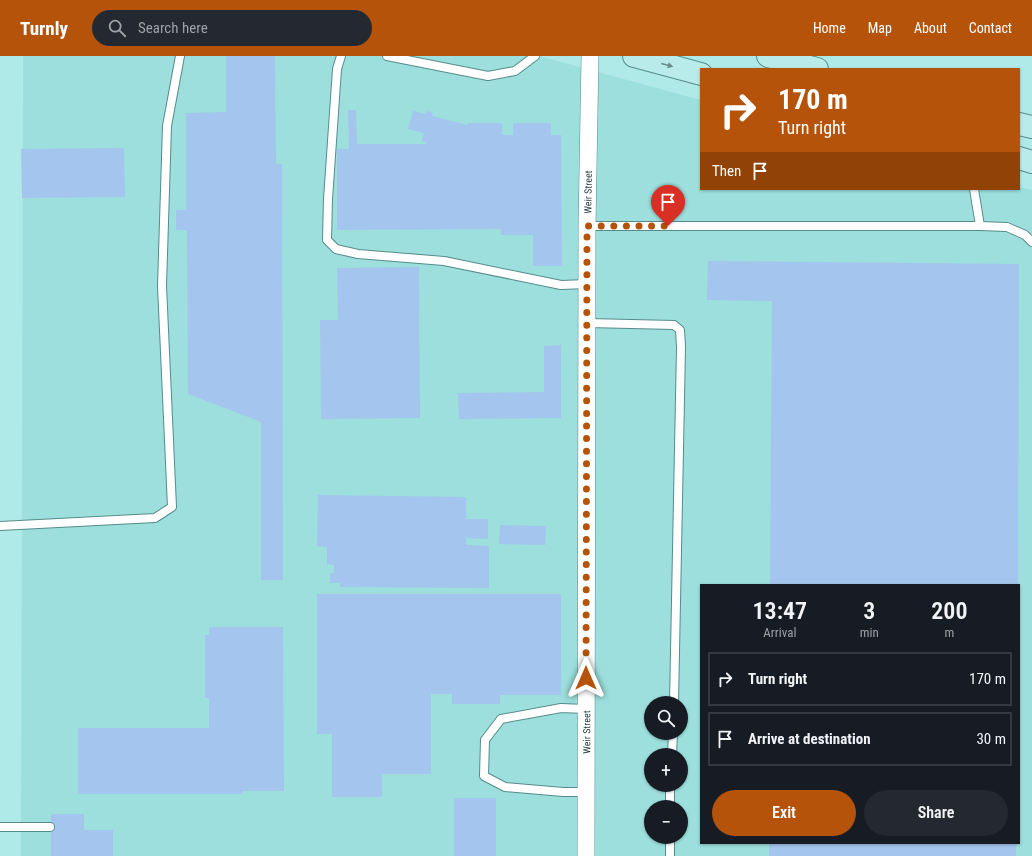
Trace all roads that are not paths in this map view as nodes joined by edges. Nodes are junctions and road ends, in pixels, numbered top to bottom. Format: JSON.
{"nodes":[{"id":1,"x":180,"y":56,"type":"edge"},
{"id":2,"x":341,"y":56,"type":"edge"},
{"id":3,"x":387,"y":56,"type":"edge"},
{"id":4,"x":536,"y":56,"type":"edge"},
{"id":5,"x":590,"y":56,"type":"edge"},
{"id":6,"x":634,"y":56,"type":"edge"},
{"id":7,"x":768,"y":56,"type":"edge"},
{"id":8,"x":812,"y":68,"type":"edge"},
{"id":9,"x":700,"y":74,"type":"edge"},
{"id":10,"x":1020,"y":124,"type":"edge"},
{"id":11,"x":1032,"y":127,"type":"edge"},
{"id":12,"x":1020,"y":158,"type":"edge"},
{"id":13,"x":1032,"y":162,"type":"edge"},
{"id":14,"x":974,"y":190,"type":"edge"},
{"id":15,"x":587,"y":226,"type":"junction"},
{"id":16,"x":980,"y":226,"type":"junction"},
{"id":17,"x":1032,"y":242,"type":"edge"},
{"id":18,"x":587,"y":284,"type":"junction"},
{"id":19,"x":588,"y":323,"type":"junction"},
{"id":20,"x":0,"y":526,"type":"edge"},
{"id":21,"x":674,"y":696,"type":"edge"},
{"id":22,"x":586,"y":709,"type":"junction"},
{"id":23,"x":586,"y":792,"type":"junction"},
{"id":24,"x":0,"y":827,"type":"edge"},
{"id":25,"x":50,"y":827,"type":"dead end"},
{"id":26,"x":670,"y":844,"type":"edge"},
{"id":27,"x":586,"y":856,"type":"edge"},
{"id":28,"x":670,"y":856,"type":"edge"}],
"edges":[{"from":1,"to":20,"type":"lane"},
{"from":2,"to":18,"type":"lane"},
{"from":3,"to":4,"type":"lane"},
{"from":5,"to":15,"type":"street","name":"Weir Street"},
{"from":6,"to":9,"type":"main road","one_way":true},
{"from":7,"to":8,"type":"main road"},
{"from":10,"to":11,"type":"main road"},
{"from":12,"to":13,"type":"main road"},
{"from":14,"to":16,"type":"lane"},
{"from":15,"to":16,"type":"lane"},
{"from":15,"to":18,"type":"street","name":"Weir Street"},
{"from":16,"to":17,"type":"lane"},
{"from":18,"to":19,"type":"street","name":"Weir Street"},
{"from":19,"to":21,"type":"lane"},
{"from":19,"to":22,"type":"street","name":"Weir Street"},
{"from":22,"to":23,"type":"street","name":"Weir Street"},
{"from":22,"to":23,"type":"lane"},
{"from":23,"to":27,"type":"street","name":"Weir Street"},
{"from":24,"to":25,"type":"lane"},
{"from":26,"to":28,"type":"lane"}]}
